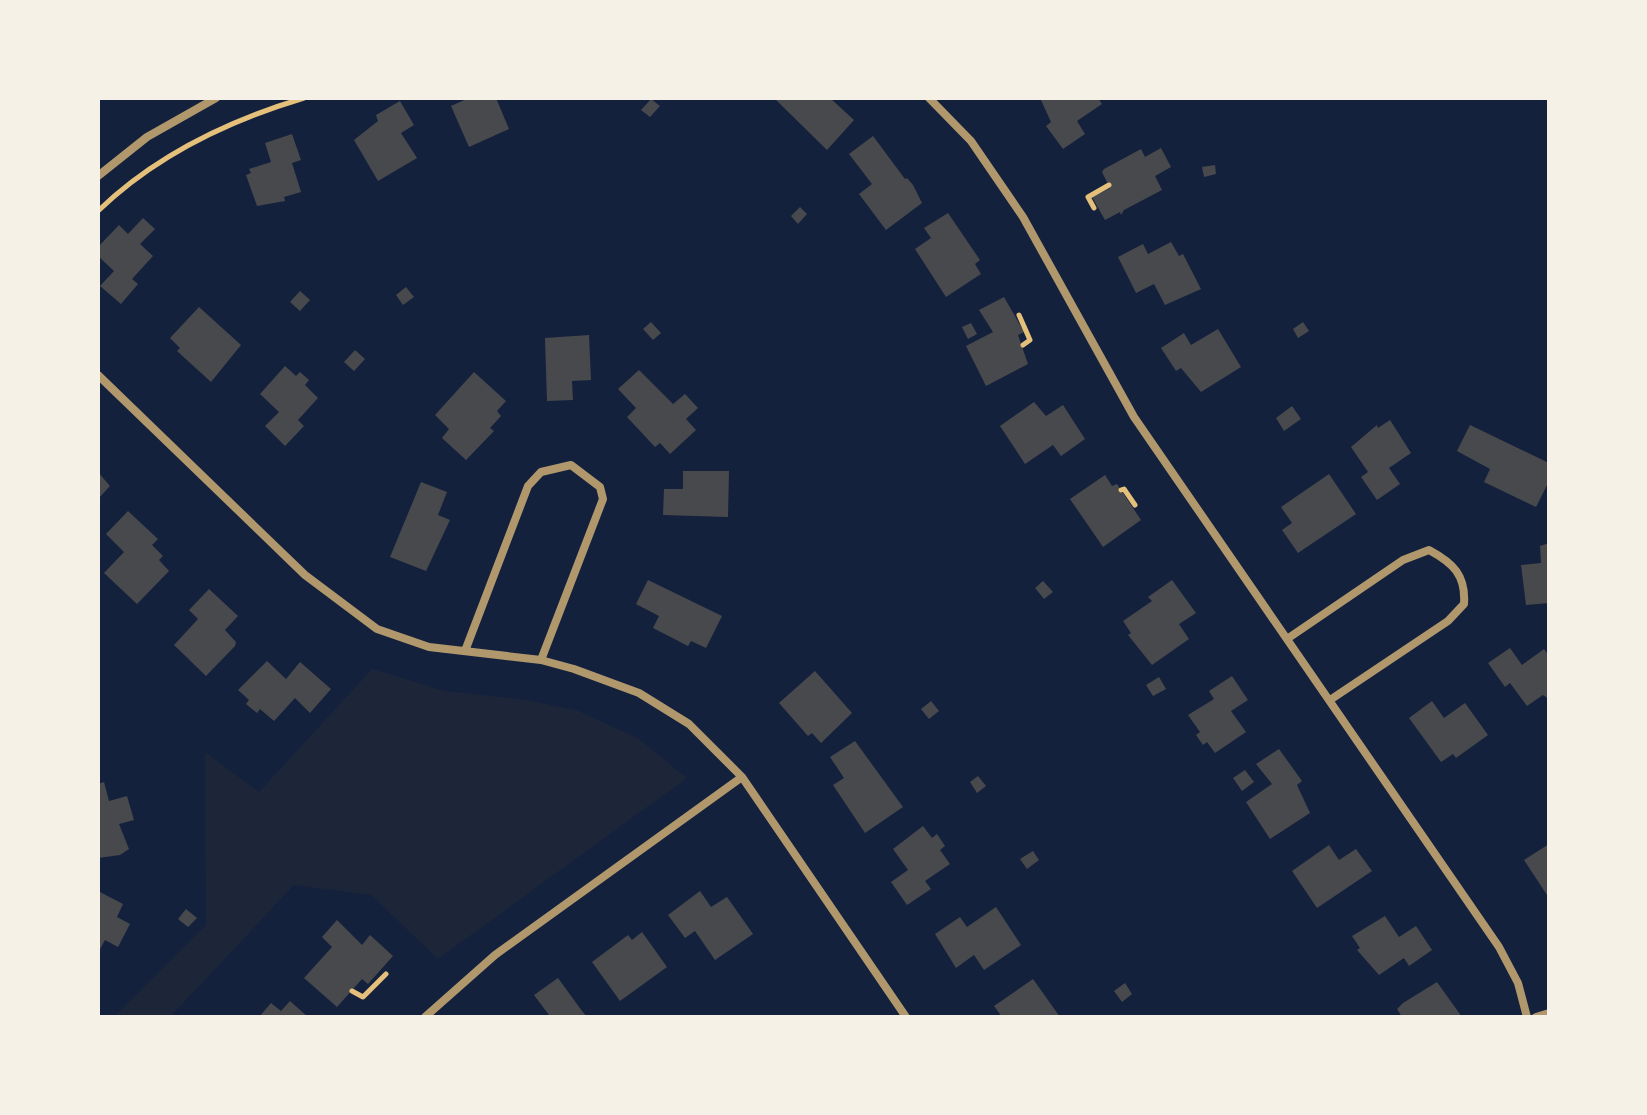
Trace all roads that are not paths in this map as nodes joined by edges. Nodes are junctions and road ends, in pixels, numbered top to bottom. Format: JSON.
{"nodes":[{"id":1,"x":216,"y":98,"type":"edge"},
{"id":2,"x":929,"y":98,"type":"edge"},
{"id":3,"x":98,"y":176,"type":"edge"},
{"id":4,"x":98,"y":375,"type":"edge"},
{"id":5,"x":1287,"y":639,"type":"junction"},
{"id":6,"x":465,"y":651,"type":"junction"},
{"id":7,"x":541,"y":660,"type":"junction"},
{"id":8,"x":1330,"y":700,"type":"junction"},
{"id":9,"x":742,"y":777,"type":"junction"},
{"id":10,"x":1549,"y":1013,"type":"edge"},
{"id":11,"x":425,"y":1017,"type":"edge"},
{"id":12,"x":906,"y":1017,"type":"edge"},
{"id":13,"x":1527,"y":1017,"type":"edge"},
{"id":14,"x":1536,"y":1017,"type":"edge"}],
"edges":[{"from":1,"to":3,"type":"street"},
{"from":2,"to":5,"type":"street"},
{"from":4,"to":6,"type":"street"},
{"from":5,"to":8,"type":"street"},
{"from":5,"to":8,"type":"street"},
{"from":6,"to":7,"type":"street"},
{"from":6,"to":7,"type":"street"},
{"from":7,"to":9,"type":"street"},
{"from":8,"to":13,"type":"street"},
{"from":9,"to":11,"type":"street"},
{"from":9,"to":12,"type":"street"},
{"from":10,"to":14,"type":"street"}]}
